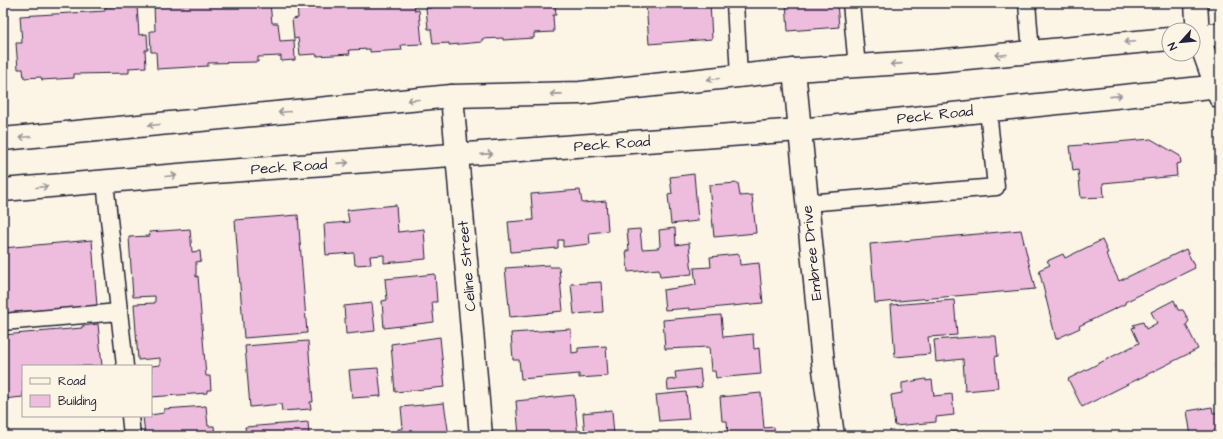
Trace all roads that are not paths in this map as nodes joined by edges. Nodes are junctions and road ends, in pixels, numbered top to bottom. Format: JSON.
{"nodes":[{"id":1,"x":735,"y":3,"type":"edge"},
{"id":2,"x":851,"y":3,"type":"edge"},
{"id":3,"x":1028,"y":3,"type":"edge"},
{"id":4,"x":1196,"y":3,"type":"edge"},
{"id":5,"x":1196,"y":22,"type":"edge"},
{"id":6,"x":1220,"y":34,"type":"edge"},
{"id":7,"x":1201,"y":36,"type":"edge"},
{"id":8,"x":1161,"y":40,"type":"edge"},
{"id":9,"x":1201,"y":48,"type":"edge"},
{"id":10,"x":1031,"y":52,"type":"junction"},
{"id":11,"x":857,"y":67,"type":"junction"},
{"id":12,"x":794,"y":70,"type":"junction"},
{"id":13,"x":739,"y":76,"type":"junction"},
{"id":14,"x":1219,"y":89,"type":"edge"},
{"id":15,"x":452,"y":96,"type":"junction"},
{"id":16,"x":988,"y":110,"type":"junction"},
{"id":17,"x":800,"y":130,"type":"junction"},
{"id":18,"x":3,"y":139,"type":"edge"},
{"id":19,"x":457,"y":156,"type":"junction"},
{"id":20,"x":105,"y":182,"type":"junction"},
{"id":21,"x":3,"y":190,"type":"edge"},
{"id":22,"x":807,"y":203,"type":"junction"},
{"id":23,"x":119,"y":312,"type":"junction"},
{"id":24,"x":3,"y":322,"type":"edge"},
{"id":25,"x":125,"y":365,"type":"edge"},
{"id":26,"x":130,"y":417,"type":"edge"},
{"id":27,"x":132,"y":436,"type":"edge"},
{"id":28,"x":482,"y":436,"type":"edge"},
{"id":29,"x":833,"y":436,"type":"edge"}],
"edges":[{"from":1,"to":13,"type":"lane"},
{"from":2,"to":11,"type":"lane"},
{"from":3,"to":10,"type":"lane"},
{"from":4,"to":5,"type":"main road"},
{"from":6,"to":7,"type":"main road"},
{"from":8,"to":10,"type":"main road","one_way":true},
{"from":9,"to":14,"type":"main road"},
{"from":10,"to":11,"type":"main road","one_way":true},
{"from":11,"to":12,"type":"main road"},
{"from":12,"to":13,"type":"main road"},
{"from":12,"to":17,"type":"main road","name":"Embree Drive"},
{"from":13,"to":15,"type":"main road","one_way":true},
{"from":16,"to":14,"type":"main road","name":"Peck Road","one_way":true},
{"from":15,"to":18,"type":"main road","one_way":true},
{"from":15,"to":19,"type":"main road","name":"Celine Street"},
{"from":16,"to":17,"type":"main road","name":"Peck Road"},
{"from":16,"to":22,"type":"lane"},
{"from":19,"to":17,"type":"main road","name":"Peck Road","one_way":true},
{"from":17,"to":22,"type":"main road","name":"Embree Drive"},
{"from":20,"to":19,"type":"main road","name":"Peck Road","one_way":true},
{"from":19,"to":28,"type":"main road","name":"Celine Street"},
{"from":21,"to":20,"type":"main road","name":"Peck Road","one_way":true},
{"from":20,"to":23,"type":"lane"},
{"from":22,"to":29,"type":"main road","name":"Embree Drive"},
{"from":23,"to":24,"type":"lane"},
{"from":23,"to":25,"type":"lane"},
{"from":26,"to":27,"type":"lane"}]}
